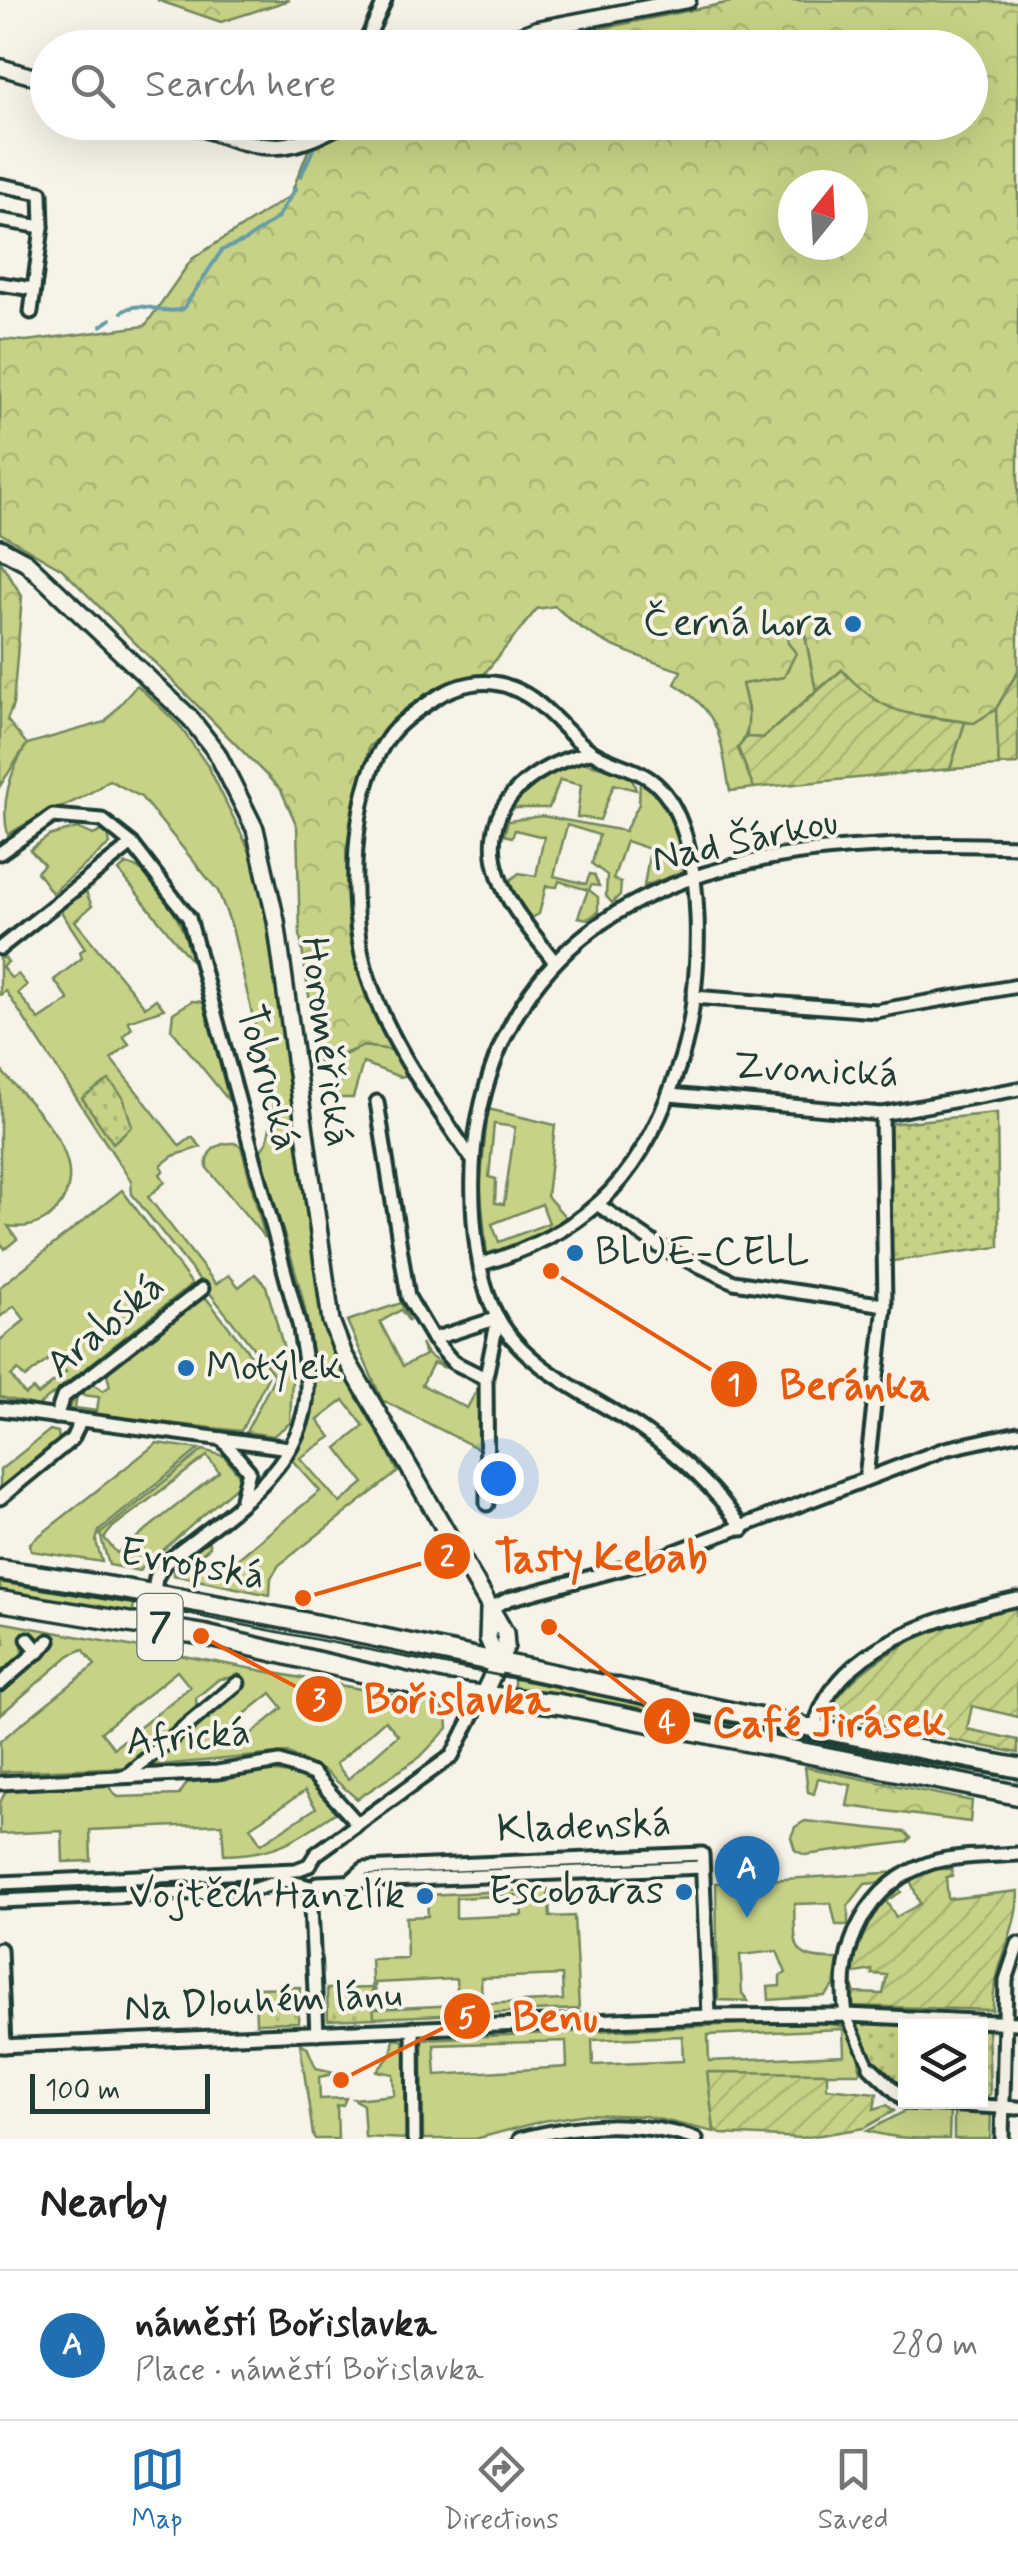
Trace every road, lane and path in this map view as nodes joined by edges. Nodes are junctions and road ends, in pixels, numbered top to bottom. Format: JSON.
{"nodes":[{"id":1,"x":385,"y":0,"type":"edge"},
{"id":2,"x":688,"y":0,"type":"edge"},
{"id":3,"x":371,"y":30,"type":"edge"},
{"id":4,"x":535,"y":30,"type":"edge"},
{"id":5,"x":0,"y":67,"type":"edge"},
{"id":6,"x":30,"y":76,"type":"edge"},
{"id":7,"x":240,"y":140,"type":"edge"},
{"id":8,"x":306,"y":140,"type":"edge"},
{"id":9,"x":311,"y":140,"type":"edge"},
{"id":10,"x":304,"y":144,"type":"junction"},
{"id":11,"x":0,"y":184,"type":"edge"},
{"id":12,"x":0,"y":220,"type":"edge"},
{"id":13,"x":42,"y":227,"type":"junction"},
{"id":14,"x":0,"y":284,"type":"edge"},
{"id":15,"x":33,"y":289,"type":"junction"},
{"id":16,"x":30,"y":312,"type":"dead end"},
{"id":17,"x":0,"y":548,"type":"edge"},
{"id":18,"x":590,"y":752,"type":"junction"},
{"id":19,"x":132,"y":844,"type":"junction"},
{"id":20,"x":1018,"y":846,"type":"edge"},
{"id":21,"x":0,"y":853,"type":"edge"},
{"id":22,"x":695,"y":877,"type":"junction"},
{"id":23,"x":0,"y":948,"type":"edge"},
{"id":24,"x":554,"y":961,"type":"junction"},
{"id":25,"x":1018,"y":986,"type":"edge"},
{"id":26,"x":693,"y":997,"type":"junction"},
{"id":27,"x":1018,"y":1089,"type":"edge"},
{"id":28,"x":670,"y":1095,"type":"junction"},
{"id":29,"x":378,"y":1102,"type":"dead end"},
{"id":30,"x":882,"y":1114,"type":"junction"},
{"id":31,"x":471,"y":1158,"type":"junction"},
{"id":32,"x":600,"y":1206,"type":"junction"},
{"id":33,"x":482,"y":1264,"type":"junction"},
{"id":34,"x":202,"y":1289,"type":"dead end"},
{"id":35,"x":885,"y":1306,"type":"junction"},
{"id":36,"x":498,"y":1318,"type":"junction"},
{"id":37,"x":432,"y":1339,"type":"junction"},
{"id":38,"x":482,"y":1376,"type":"dead end"},
{"id":39,"x":0,"y":1409,"type":"edge"},
{"id":40,"x":56,"y":1417,"type":"junction"},
{"id":41,"x":81,"y":1420,"type":"junction"},
{"id":42,"x":1018,"y":1432,"type":"edge"},
{"id":43,"x":222,"y":1439,"type":"junction"},
{"id":44,"x":290,"y":1448,"type":"junction"},
{"id":45,"x":866,"y":1478,"type":"junction"},
{"id":46,"x":0,"y":1498,"type":"edge"},
{"id":47,"x":240,"y":1502,"type":"junction"},
{"id":48,"x":487,"y":1504,"type":"dead end"},
{"id":49,"x":743,"y":1529,"type":"junction"},
{"id":50,"x":0,"y":1570,"type":"edge"},
{"id":51,"x":154,"y":1594,"type":"junction"},
{"id":52,"x":1018,"y":1598,"type":"edge"},
{"id":53,"x":0,"y":1601,"type":"edge"},
{"id":54,"x":489,"y":1609,"type":"junction"},
{"id":55,"x":149,"y":1625,"type":"junction"},
{"id":56,"x":28,"y":1639,"type":"dead end"},
{"id":57,"x":50,"y":1641,"type":"dead end"},
{"id":58,"x":39,"y":1652,"type":"junction"},
{"id":59,"x":497,"y":1659,"type":"junction"},
{"id":60,"x":0,"y":1684,"type":"edge"},
{"id":61,"x":238,"y":1684,"type":"dead end"},
{"id":62,"x":483,"y":1695,"type":"junction"},
{"id":63,"x":814,"y":1730,"type":"junction"},
{"id":64,"x":1018,"y":1768,"type":"edge"},
{"id":65,"x":126,"y":1776,"type":"junction"},
{"id":66,"x":0,"y":1783,"type":"edge"},
{"id":67,"x":1018,"y":1795,"type":"edge"},
{"id":68,"x":358,"y":1824,"type":"junction"},
{"id":69,"x":1018,"y":1854,"type":"edge"},
{"id":70,"x":306,"y":1877,"type":"junction"},
{"id":71,"x":0,"y":1883,"type":"edge"},
{"id":72,"x":0,"y":1901,"type":"edge"},
{"id":73,"x":1018,"y":1944,"type":"edge"},
{"id":74,"x":0,"y":1950,"type":"edge"},
{"id":75,"x":846,"y":2015,"type":"junction"},
{"id":76,"x":709,"y":2016,"type":"junction"},
{"id":77,"x":1003,"y":2022,"type":"junction"},
{"id":78,"x":1018,"y":2022,"type":"edge"},
{"id":79,"x":413,"y":2028,"type":"junction"},
{"id":80,"x":317,"y":2032,"type":"junction"},
{"id":81,"x":2,"y":2046,"type":"edge"},
{"id":82,"x":870,"y":2067,"type":"joint"},
{"id":83,"x":898,"y":2093,"type":"edge"},
{"id":84,"x":988,"y":2107,"type":"edge"},
{"id":85,"x":1000,"y":2108,"type":"junction"},
{"id":86,"x":1018,"y":2108,"type":"edge"},
{"id":87,"x":414,"y":2139,"type":"edge"},
{"id":88,"x":520,"y":2139,"type":"edge"},
{"id":89,"x":696,"y":2139,"type":"edge"},
{"id":90,"x":1002,"y":2139,"type":"edge"}],
"edges":[{"from":1,"to":3,"type":"street"},
{"from":2,"to":4,"type":"street"},
{"from":5,"to":6,"type":"street"},
{"from":7,"to":10,"type":"street"},
{"from":8,"to":10,"type":"street"},
{"from":9,"to":10,"type":"street"},
{"from":11,"to":13,"type":"street"},
{"from":12,"to":13,"type":"street"},
{"from":13,"to":15,"type":"street"},
{"from":14,"to":15,"type":"street"},
{"from":15,"to":16,"type":"street"},
{"from":17,"to":54,"type":"main road","name":"Horoměřická"},
{"from":18,"to":22,"type":"street"},
{"from":18,"to":24,"type":"street"},
{"from":18,"to":31,"type":"street"},
{"from":19,"to":21,"type":"street","name":"Tobrucká"},
{"from":19,"to":23,"type":"street"},
{"from":19,"to":44,"type":"street","name":"Tobrucká"},
{"from":20,"to":22,"type":"street","name":"Nad Šárkou"},
{"from":22,"to":24,"type":"street","name":"Nad Šárkou"},
{"from":22,"to":26,"type":"street"},
{"from":24,"to":31,"type":"street","name":"Nad Šárkou"},
{"from":25,"to":26,"type":"street"},
{"from":26,"to":28,"type":"street"},
{"from":27,"to":30,"type":"street","name":"Zvonická"},
{"from":28,"to":30,"type":"street","name":"Zvonická"},
{"from":28,"to":32,"type":"street"},
{"from":29,"to":37,"type":"street"},
{"from":30,"to":35,"type":"street"},
{"from":31,"to":33,"type":"street","name":"Nad Šárkou"},
{"from":32,"to":33,"type":"street"},
{"from":32,"to":35,"type":"street"},
{"from":33,"to":36,"type":"street","name":"Nad Šárkou"},
{"from":34,"to":40,"type":"street","name":"Arabská"},
{"from":35,"to":45,"type":"street"},
{"from":36,"to":37,"type":"street"},
{"from":36,"to":48,"type":"street"},
{"from":36,"to":49,"type":"street","name":"Nad Šárkou"},
{"from":37,"to":38,"type":"street"},
{"from":39,"to":40,"type":"street","name":"Arabská"},
{"from":40,"to":41,"type":"street","name":"Arabská"},
{"from":41,"to":43,"type":"street","name":"Arabská"},
{"from":41,"to":46,"type":"street"},
{"from":42,"to":45,"type":"street"},
{"from":43,"to":44,"type":"street","name":"Arabská"},
{"from":43,"to":47,"type":"street"},
{"from":44,"to":47,"type":"street","name":"Tobrucká"},
{"from":45,"to":49,"type":"street"},
{"from":47,"to":51,"type":"street"},
{"from":49,"to":54,"type":"street"},
{"from":50,"to":51,"type":"main road","name":"Evropská","number":"7"},
{"from":51,"to":55,"type":"street"},
{"from":51,"to":59,"type":"main road","name":"Evropská","number":"7"},
{"from":52,"to":63,"type":"street"},
{"from":53,"to":55,"type":"main road","name":"Evropská","number":"7"},
{"from":54,"to":59,"type":"main road","name":"Horoměřická"},
{"from":55,"to":62,"type":"main road","name":"Evropská","number":"7"},
{"from":56,"to":58,"type":"street"},
{"from":57,"to":58,"type":"street"},
{"from":58,"to":60,"type":"street"},
{"from":59,"to":62,"type":"main road"},
{"from":59,"to":63,"type":"main road","name":"Evropská","number":"7"},
{"from":61,"to":65,"type":"street"},
{"from":62,"to":67,"type":"main road","name":"Evropská","number":"7"},
{"from":62,"to":68,"type":"street"},
{"from":63,"to":64,"type":"main road","name":"Evropská","number":"7"},
{"from":65,"to":66,"type":"street","name":"Africká"},
{"from":65,"to":68,"type":"street","name":"Africká"},
{"from":68,"to":70,"type":"street"},
{"from":69,"to":75,"type":"street"},
{"from":70,"to":71,"type":"street","name":"Kladenská"},
{"from":70,"to":72,"type":"street","name":"Kladenská"},
{"from":70,"to":76,"type":"street","name":"Kladenská"},
{"from":70,"to":80,"type":"street"},
{"from":73,"to":77,"type":"street"},
{"from":74,"to":81,"type":"street"},
{"from":75,"to":76,"type":"street","name":"Na Dlouhém lánu"},
{"from":75,"to":77,"type":"street","name":"Na Dlouhém lánu"},
{"from":75,"to":82,"type":"street"},
{"from":76,"to":79,"type":"street","name":"Na Dlouhém lánu"},
{"from":77,"to":78,"type":"street","name":"Na Dlouhém lánu"},
{"from":77,"to":85,"type":"street"},
{"from":79,"to":80,"type":"street","name":"Na Dlouhém lánu"},
{"from":79,"to":87,"type":"street"},
{"from":80,"to":81,"type":"street","name":"Na Dlouhém lánu"},
{"from":82,"to":83,"type":"street"},
{"from":84,"to":85,"type":"street"},
{"from":85,"to":86,"type":"street"},
{"from":85,"to":90,"type":"street"},
{"from":88,"to":89,"type":"street"}]}
